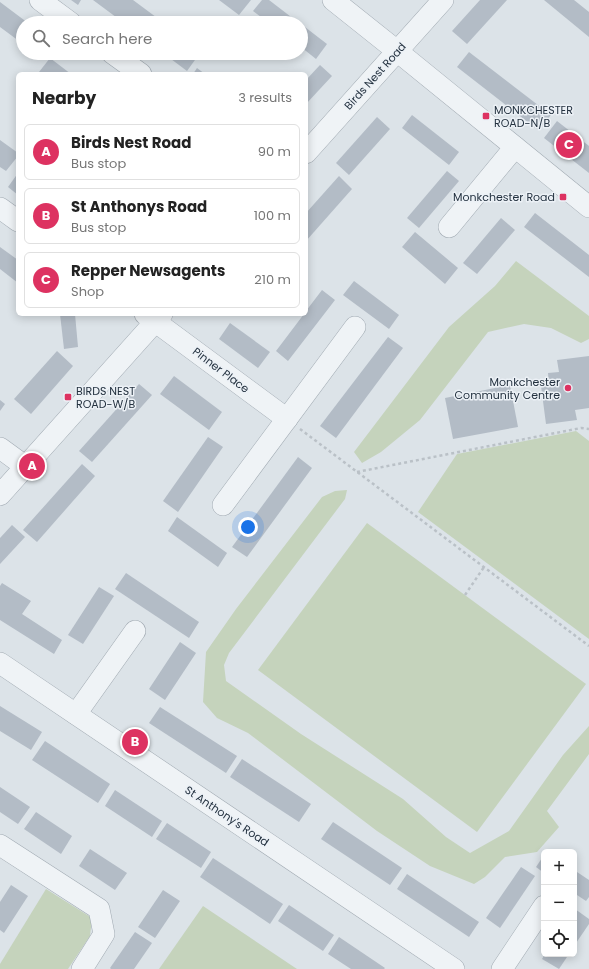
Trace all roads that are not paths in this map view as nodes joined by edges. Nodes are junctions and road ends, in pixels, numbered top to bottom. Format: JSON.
{"nodes":[{"id":1,"x":40,"y":0,"type":"edge"},
{"id":2,"x":333,"y":0,"type":"edge"},
{"id":3,"x":443,"y":0,"type":"edge"},
{"id":4,"x":62,"y":16,"type":"edge"},
{"id":5,"x":397,"y":51,"type":"junction"},
{"id":6,"x":122,"y":60,"type":"edge"},
{"id":7,"x":138,"y":72,"type":"edge"},
{"id":8,"x":515,"y":147,"type":"junction"},
{"id":9,"x":308,"y":151,"type":"edge"},
{"id":10,"x":589,"y":207,"type":"edge"},
{"id":11,"x":0,"y":208,"type":"edge"},
{"id":12,"x":16,"y":220,"type":"edge"},
{"id":13,"x":449,"y":227,"type":"dead end"},
{"id":14,"x":154,"y":316,"type":"edge"},
{"id":15,"x":355,"y":327,"type":"dead end"},
{"id":16,"x":287,"y":419,"type":"junction"},
{"id":17,"x":0,"y":448,"type":"edge"},
{"id":18,"x":26,"y":467,"type":"junction"},
{"id":19,"x":0,"y":495,"type":"edge"},
{"id":20,"x":223,"y":505,"type":"dead end"},
{"id":21,"x":134,"y":631,"type":"dead end"},
{"id":22,"x":0,"y":663,"type":"edge"},
{"id":23,"x":76,"y":714,"type":"junction"},
{"id":24,"x":0,"y":845,"type":"edge"},
{"id":25,"x":541,"y":910,"type":"edge"},
{"id":26,"x":82,"y":969,"type":"edge"},
{"id":27,"x":454,"y":969,"type":"edge"},
{"id":28,"x":502,"y":969,"type":"edge"}],
"edges":[{"from":1,"to":4,"type":"street"},
{"from":2,"to":5,"type":"street"},
{"from":3,"to":5,"type":"street","name":"Birds Nest Road"},
{"from":5,"to":8,"type":"street"},
{"from":5,"to":9,"type":"street","name":"Birds Nest Road"},
{"from":6,"to":7,"type":"street"},
{"from":8,"to":10,"type":"street"},
{"from":8,"to":13,"type":"street"},
{"from":11,"to":12,"type":"street"},
{"from":14,"to":16,"type":"street","name":"Pinner Place"},
{"from":14,"to":18,"type":"street"},
{"from":15,"to":16,"type":"street"},
{"from":16,"to":20,"type":"street"},
{"from":17,"to":18,"type":"street"},
{"from":18,"to":19,"type":"street"},
{"from":21,"to":23,"type":"street"},
{"from":22,"to":23,"type":"street","name":"St Anthony's Road"},
{"from":23,"to":27,"type":"street","name":"St Anthony's Road"},
{"from":24,"to":26,"type":"street"},
{"from":25,"to":28,"type":"street"}]}
